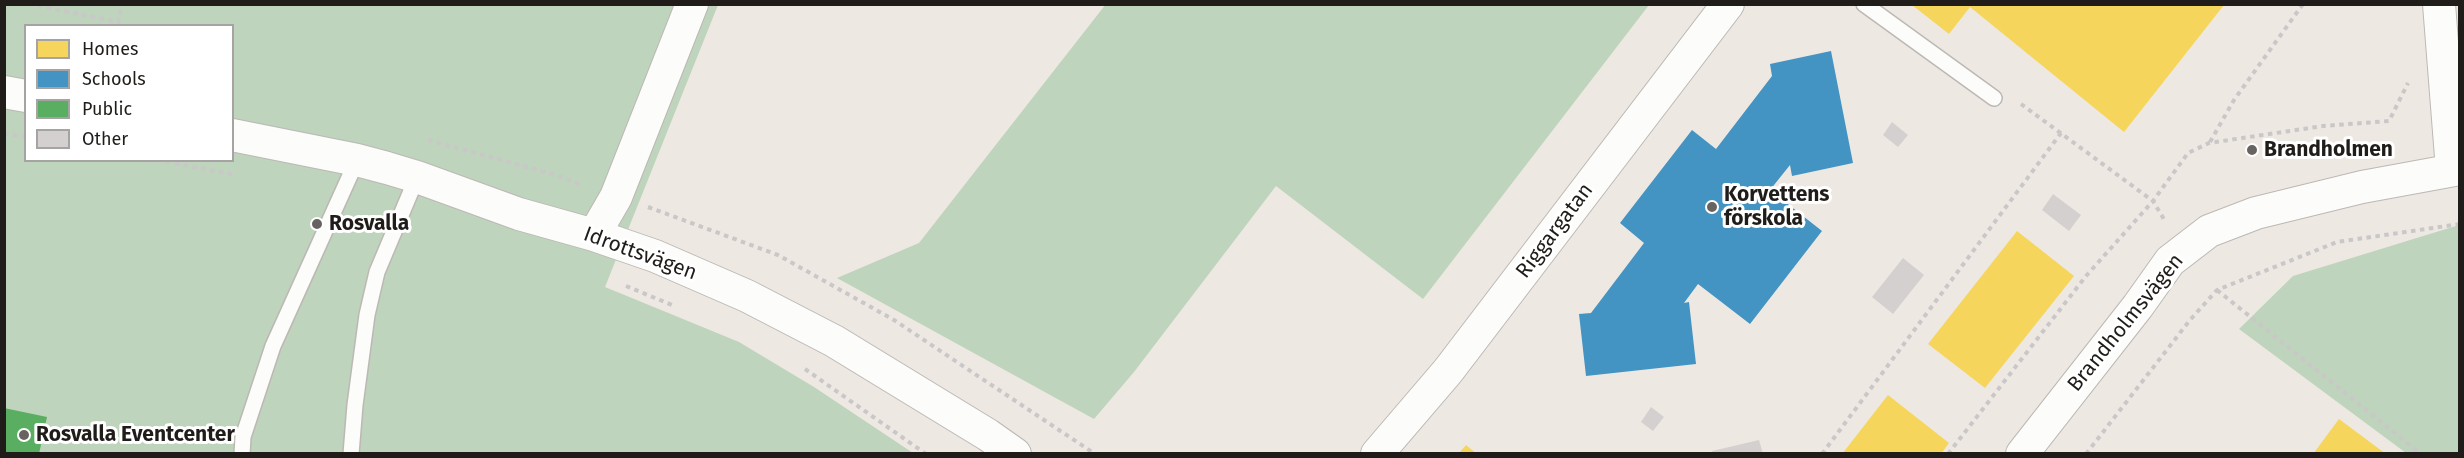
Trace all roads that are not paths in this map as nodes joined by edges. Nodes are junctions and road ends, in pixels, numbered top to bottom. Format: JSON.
{"nodes":[{"id":1,"x":692,"y":4,"type":"edge"},
{"id":2,"x":1728,"y":4,"type":"edge"},
{"id":3,"x":1864,"y":4,"type":"edge"},
{"id":4,"x":2439,"y":4,"type":"edge"},
{"id":5,"x":4,"y":92,"type":"edge"},
{"id":6,"x":24,"y":96,"type":"edge"},
{"id":7,"x":1994,"y":98,"type":"road end"},
{"id":8,"x":234,"y":135,"type":"edge"},
{"id":9,"x":357,"y":160,"type":"junction"},
{"id":10,"x":2456,"y":170,"type":"edge"},
{"id":11,"x":417,"y":177,"type":"junction"},
{"id":12,"x":594,"y":235,"type":"junction"},
{"id":13,"x":242,"y":453,"type":"edge"},
{"id":14,"x":351,"y":453,"type":"edge"},
{"id":15,"x":1015,"y":453,"type":"edge"},
{"id":16,"x":1377,"y":453,"type":"edge"},
{"id":17,"x":2022,"y":453,"type":"edge"}],
"edges":[{"from":1,"to":12,"type":"street"},
{"from":2,"to":16,"type":"street","name":"Riggargatan"},
{"from":3,"to":7,"type":"lane"},
{"from":4,"to":10,"type":"street"},
{"from":5,"to":6,"type":"street"},
{"from":8,"to":9,"type":"street","name":"Idrottsvägen"},
{"from":9,"to":11,"type":"street","name":"Idrottsvägen"},
{"from":9,"to":13,"type":"lane"},
{"from":10,"to":17,"type":"street","name":"Brandholmsvägen"},
{"from":11,"to":12,"type":"street","name":"Idrottsvägen"},
{"from":11,"to":14,"type":"lane"},
{"from":12,"to":15,"type":"street","name":"Idrottsvägen"}]}
